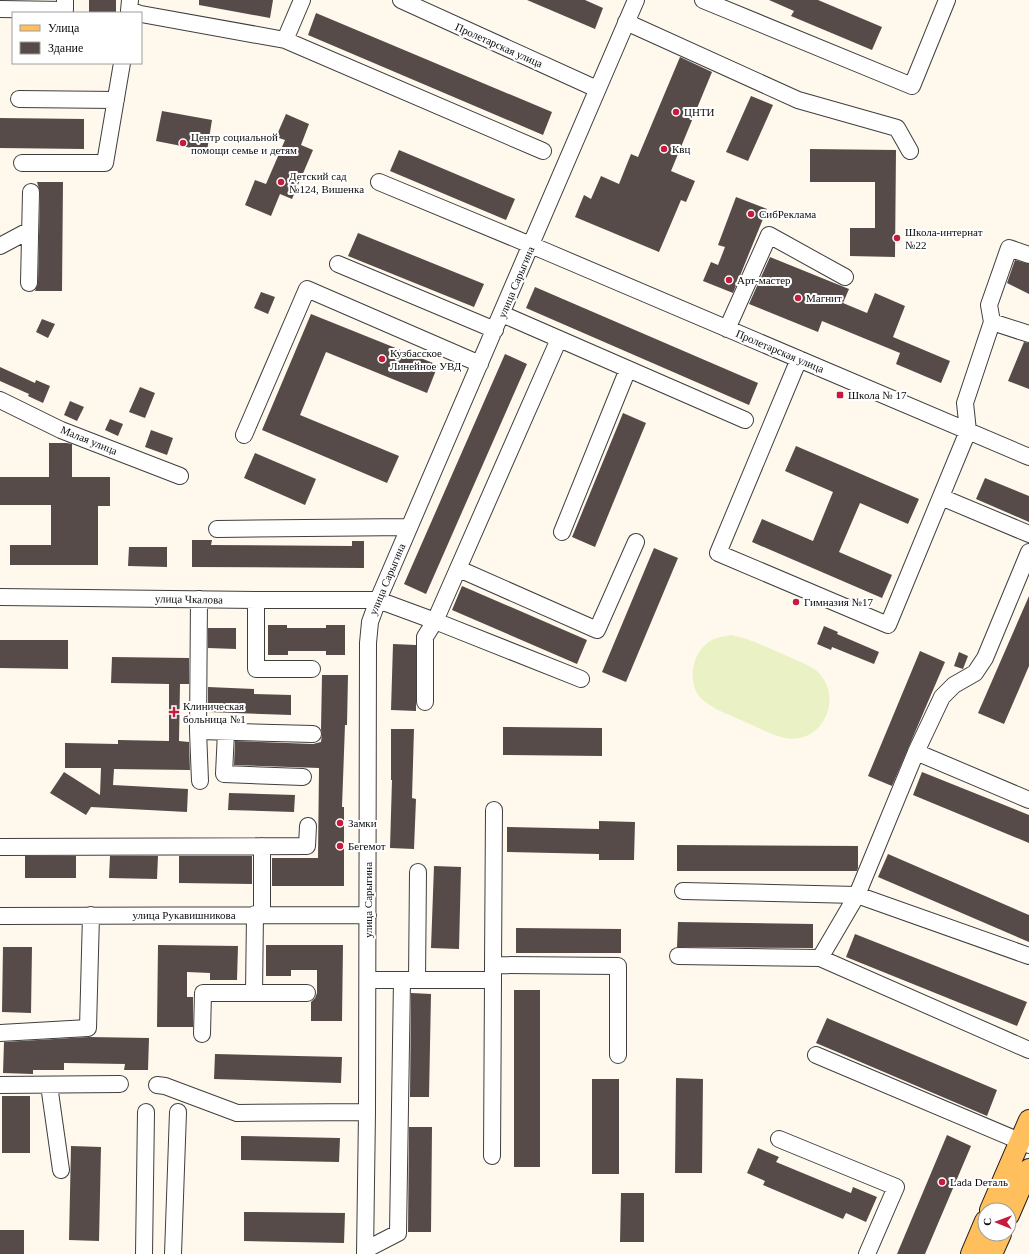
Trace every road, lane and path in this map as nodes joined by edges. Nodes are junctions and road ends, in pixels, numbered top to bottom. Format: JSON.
{"nodes":[{"id":1,"x":65,"y":0,"type":"edge"},
{"id":2,"x":302,"y":0,"type":"edge"},
{"id":3,"x":400,"y":0,"type":"edge"},
{"id":4,"x":635,"y":0,"type":"edge"},
{"id":5,"x":703,"y":0,"type":"edge"},
{"id":6,"x":947,"y":0,"type":"edge"},
{"id":7,"x":0,"y":9,"type":"edge"},
{"id":8,"x":133,"y":10,"type":"edge"},
{"id":9,"x":626,"y":22,"type":"junction"},
{"id":10,"x":285,"y":40,"type":"junction"},
{"id":11,"x":122,"y":64,"type":"edge"},
{"id":12,"x":597,"y":89,"type":"junction"},
{"id":13,"x":19,"y":99,"type":"dead end"},
{"id":14,"x":116,"y":100,"type":"junction"},
{"id":15,"x":543,"y":151,"type":"dead end"},
{"id":16,"x":910,"y":151,"type":"dead end"},
{"id":17,"x":22,"y":163,"type":"dead end"},
{"id":18,"x":379,"y":182,"type":"dead end"},
{"id":19,"x":31,"y":192,"type":"dead end"},
{"id":20,"x":30,"y":230,"type":"junction"},
{"id":21,"x":531,"y":245,"type":"junction"},
{"id":22,"x":0,"y":246,"type":"edge"},
{"id":23,"x":1029,"y":256,"type":"edge"},
{"id":24,"x":338,"y":264,"type":"dead end"},
{"id":25,"x":845,"y":277,"type":"dead end"},
{"id":26,"x":29,"y":283,"type":"dead end"},
{"id":27,"x":502,"y":314,"type":"junction"},
{"id":28,"x":992,"y":322,"type":"junction"},
{"id":29,"x":727,"y":328,"type":"junction"},
{"id":30,"x":495,"y":330,"type":"junction"},
{"id":31,"x":1029,"y":334,"type":"edge"},
{"id":32,"x":560,"y":339,"type":"junction"},
{"id":33,"x":799,"y":359,"type":"junction"},
{"id":34,"x":480,"y":364,"type":"junction"},
{"id":35,"x":628,"y":368,"type":"junction"},
{"id":36,"x":0,"y":400,"type":"edge"},
{"id":37,"x":745,"y":420,"type":"dead end"},
{"id":38,"x":968,"y":431,"type":"junction"},
{"id":39,"x":244,"y":435,"type":"dead end"},
{"id":40,"x":1029,"y":458,"type":"edge"},
{"id":41,"x":180,"y":476,"type":"dead end"},
{"id":42,"x":941,"y":497,"type":"junction"},
{"id":43,"x":409,"y":527,"type":"junction"},
{"id":44,"x":217,"y":529,"type":"dead end"},
{"id":45,"x":562,"y":532,"type":"dead end"},
{"id":46,"x":1029,"y":534,"type":"edge"},
{"id":47,"x":636,"y":542,"type":"dead end"},
{"id":48,"x":1029,"y":552,"type":"edge"},
{"id":49,"x":459,"y":569,"type":"junction"},
{"id":50,"x":0,"y":597,"type":"edge"},
{"id":51,"x":199,"y":599,"type":"junction"},
{"id":52,"x":256,"y":600,"type":"junction"},
{"id":53,"x":378,"y":600,"type":"junction"},
{"id":54,"x":435,"y":621,"type":"junction"},
{"id":55,"x":312,"y":669,"type":"dead end"},
{"id":56,"x":581,"y":679,"type":"dead end"},
{"id":57,"x":425,"y":702,"type":"dead end"},
{"id":58,"x":198,"y":731,"type":"junction"},
{"id":59,"x":226,"y":732,"type":"junction"},
{"id":60,"x":313,"y":734,"type":"dead end"},
{"id":61,"x":916,"y":752,"type":"junction"},
{"id":62,"x":303,"y":777,"type":"dead end"},
{"id":63,"x":200,"y":781,"type":"dead end"},
{"id":64,"x":1029,"y":800,"type":"edge"},
{"id":65,"x":494,"y":810,"type":"dead end"},
{"id":66,"x":308,"y":826,"type":"dead end"},
{"id":67,"x":262,"y":846,"type":"junction"},
{"id":68,"x":0,"y":847,"type":"edge"},
{"id":69,"x":418,"y":872,"type":"dead end"},
{"id":70,"x":683,"y":891,"type":"dead end"},
{"id":71,"x":857,"y":895,"type":"junction"},
{"id":72,"x":258,"y":914,"type":"junction"},
{"id":73,"x":91,"y":915,"type":"junction"},
{"id":74,"x":368,"y":915,"type":"junction"},
{"id":75,"x":0,"y":916,"type":"edge"},
{"id":76,"x":678,"y":956,"type":"dead end"},
{"id":77,"x":1029,"y":956,"type":"edge"},
{"id":78,"x":820,"y":958,"type":"junction"},
{"id":79,"x":493,"y":973,"type":"junction"},
{"id":80,"x":368,"y":980,"type":"junction"},
{"id":81,"x":410,"y":980,"type":"junction"},
{"id":82,"x":254,"y":993,"type":"junction"},
{"id":83,"x":307,"y":993,"type":"dead end"},
{"id":84,"x":0,"y":1033,"type":"edge"},
{"id":85,"x":202,"y":1034,"type":"dead end"},
{"id":86,"x":1029,"y":1050,"type":"edge"},
{"id":87,"x":618,"y":1055,"type":"dead end"},
{"id":88,"x":816,"y":1055,"type":"dead end"},
{"id":89,"x":120,"y":1084,"type":"dead end"},
{"id":90,"x":0,"y":1085,"type":"edge"},
{"id":91,"x":48,"y":1085,"type":"junction"},
{"id":92,"x":157,"y":1085,"type":"dead end"},
{"id":93,"x":146,"y":1112,"type":"dead end"},
{"id":94,"x":178,"y":1112,"type":"dead end"},
{"id":95,"x":367,"y":1112,"type":"junction"},
{"id":96,"x":1029,"y":1120,"type":"edge"},
{"id":97,"x":778,"y":1139,"type":"dead end"},
{"id":98,"x":1025,"y":1142,"type":"edge"},
{"id":99,"x":492,"y":1156,"type":"dead end"},
{"id":100,"x":1029,"y":1169,"type":"edge"},
{"id":101,"x":60,"y":1170,"type":"dead end"},
{"id":102,"x":994,"y":1202,"type":"edge"},
{"id":103,"x":1015,"y":1202,"type":"edge"},
{"id":104,"x":977,"y":1240,"type":"edge"},
{"id":105,"x":997,"y":1242,"type":"edge"},
{"id":106,"x":365,"y":1252,"type":"edge"},
{"id":107,"x":144,"y":1254,"type":"edge"},
{"id":108,"x":173,"y":1254,"type":"edge"},
{"id":109,"x":867,"y":1254,"type":"edge"},
{"id":110,"x":971,"y":1254,"type":"edge"},
{"id":111,"x":992,"y":1254,"type":"edge"}],
"edges":[{"from":1,"to":7,"type":"street"},
{"from":2,"to":10,"type":"street"},
{"from":3,"to":12,"type":"street","name":"Пролетарская улица"},
{"from":4,"to":9,"type":"street","name":"улица Сарыгина"},
{"from":5,"to":6,"type":"street"},
{"from":8,"to":10,"type":"street"},
{"from":9,"to":12,"type":"street","name":"улица Сарыгина"},
{"from":9,"to":16,"type":"street"},
{"from":10,"to":15,"type":"street"},
{"from":11,"to":14,"type":"street"},
{"from":12,"to":21,"type":"street","name":"улица Сарыгина"},
{"from":13,"to":14,"type":"street"},
{"from":14,"to":17,"type":"street"},
{"from":18,"to":21,"type":"street","name":"Пролетарская улица"},
{"from":19,"to":20,"type":"street"},
{"from":20,"to":22,"type":"street"},
{"from":20,"to":26,"type":"street"},
{"from":21,"to":27,"type":"street","name":"улица Сарыгина"},
{"from":21,"to":29,"type":"street","name":"Пролетарская улица"},
{"from":23,"to":28,"type":"street"},
{"from":24,"to":30,"type":"street"},
{"from":25,"to":29,"type":"street"},
{"from":27,"to":30,"type":"street","name":"улица Сарыгина"},
{"from":27,"to":32,"type":"street"},
{"from":28,"to":31,"type":"street"},
{"from":28,"to":38,"type":"street"},
{"from":29,"to":33,"type":"street","name":"Пролетарская улица"},
{"from":30,"to":34,"type":"street","name":"улица Сарыгина"},
{"from":32,"to":35,"type":"street"},
{"from":32,"to":49,"type":"street"},
{"from":33,"to":38,"type":"street","name":"Пролетарская улица"},
{"from":33,"to":42,"type":"street"},
{"from":34,"to":39,"type":"street"},
{"from":34,"to":43,"type":"street","name":"улица Сарыгина"},
{"from":35,"to":37,"type":"street"},
{"from":35,"to":45,"type":"street"},
{"from":36,"to":41,"type":"street","name":"Малая улица"},
{"from":38,"to":40,"type":"street","name":"Пролетарская улица"},
{"from":38,"to":42,"type":"street"},
{"from":42,"to":46,"type":"street"},
{"from":43,"to":44,"type":"street"},
{"from":43,"to":53,"type":"street","name":"улица Сарыгина"},
{"from":47,"to":49,"type":"street"},
{"from":48,"to":61,"type":"street"},
{"from":49,"to":54,"type":"street"},
{"from":50,"to":51,"type":"street","name":"улица Чкалова"},
{"from":51,"to":52,"type":"street","name":"улица Чкалова"},
{"from":51,"to":58,"type":"street"},
{"from":52,"to":53,"type":"street","name":"улица Чкалова"},
{"from":52,"to":55,"type":"street"},
{"from":53,"to":54,"type":"street"},
{"from":53,"to":74,"type":"street","name":"улица Сарыгина"},
{"from":54,"to":56,"type":"street"},
{"from":54,"to":57,"type":"street"},
{"from":58,"to":59,"type":"street"},
{"from":58,"to":63,"type":"street"},
{"from":59,"to":60,"type":"street"},
{"from":59,"to":62,"type":"street"},
{"from":61,"to":64,"type":"street"},
{"from":61,"to":71,"type":"street"},
{"from":65,"to":79,"type":"street"},
{"from":66,"to":67,"type":"street"},
{"from":67,"to":68,"type":"street"},
{"from":67,"to":72,"type":"street"},
{"from":69,"to":81,"type":"street"},
{"from":70,"to":71,"type":"street"},
{"from":71,"to":77,"type":"street"},
{"from":71,"to":78,"type":"street"},
{"from":72,"to":73,"type":"street","name":"улица Рукавишникова"},
{"from":72,"to":74,"type":"street","name":"улица Рукавишникова"},
{"from":72,"to":82,"type":"street"},
{"from":73,"to":75,"type":"street","name":"улица Рукавишникова"},
{"from":73,"to":84,"type":"street"},
{"from":74,"to":80,"type":"street","name":"улица Сарыгина"},
{"from":76,"to":78,"type":"street"},
{"from":78,"to":86,"type":"street"},
{"from":79,"to":81,"type":"street"},
{"from":79,"to":87,"type":"street"},
{"from":79,"to":99,"type":"street"},
{"from":80,"to":81,"type":"street"},
{"from":80,"to":95,"type":"street","name":"улица Сарыгина"},
{"from":81,"to":106,"type":"street"},
{"from":82,"to":83,"type":"street"},
{"from":82,"to":85,"type":"street"},
{"from":88,"to":98,"type":"street"},
{"from":89,"to":91,"type":"street"},
{"from":90,"to":91,"type":"street"},
{"from":91,"to":101,"type":"street"},
{"from":92,"to":95,"type":"street"},
{"from":93,"to":107,"type":"street"},
{"from":94,"to":108,"type":"street"},
{"from":95,"to":106,"type":"street","name":"улица Сарыгина"},
{"from":96,"to":98,"type":"main road"},
{"from":97,"to":109,"type":"street"},
{"from":98,"to":102,"type":"main road"},
{"from":100,"to":103,"type":"main road"},
{"from":104,"to":110,"type":"main road"},
{"from":105,"to":111,"type":"main road"}]}
